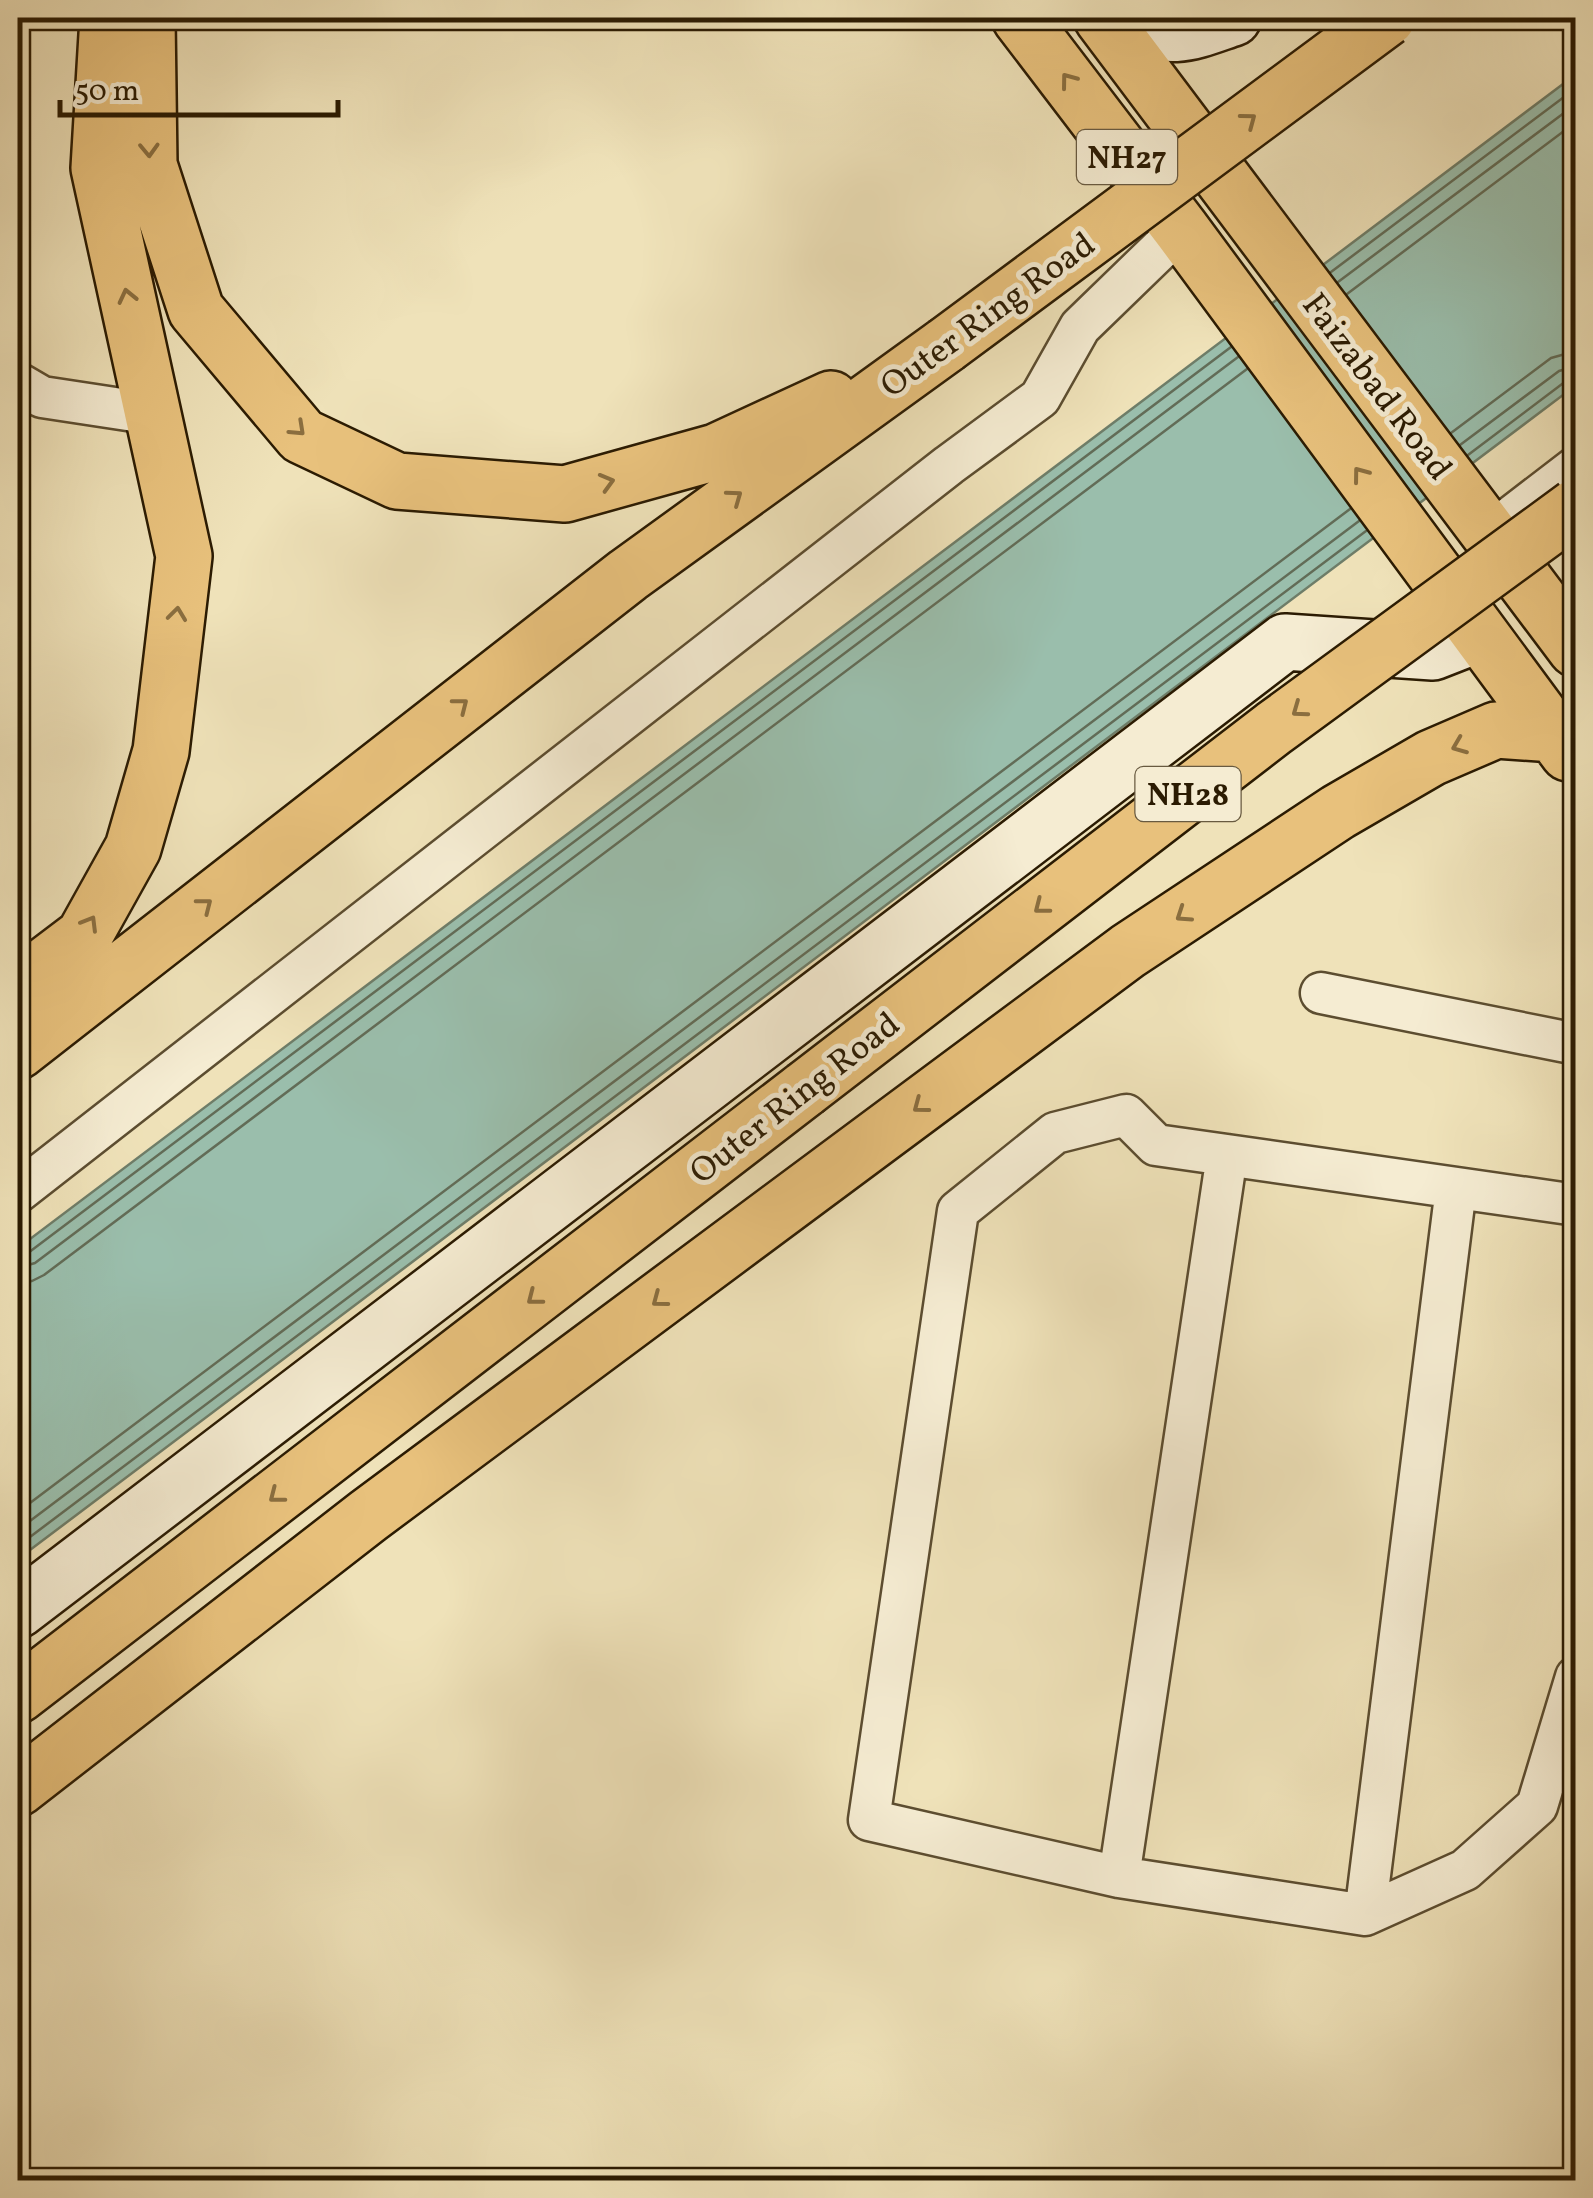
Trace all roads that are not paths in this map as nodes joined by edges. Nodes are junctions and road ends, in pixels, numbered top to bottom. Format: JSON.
{"nodes":[{"id":1,"x":108,"y":18,"type":"edge"},
{"id":2,"x":147,"y":18,"type":"edge"},
{"id":3,"x":1020,"y":18,"type":"edge"},
{"id":4,"x":1102,"y":18,"type":"edge"},
{"id":5,"x":1134,"y":18,"type":"edge"},
{"id":6,"x":1232,"y":18,"type":"edge"},
{"id":7,"x":1386,"y":18,"type":"edge"},
{"id":8,"x":1181,"y":229,"type":"junction"},
{"id":9,"x":946,"y":345,"type":"junction"},
{"id":10,"x":18,"y":383,"type":"edge"},
{"id":11,"x":154,"y":414,"type":"junction"},
{"id":12,"x":1576,"y":467,"type":"edge"},
{"id":13,"x":1576,"y":507,"type":"edge"},
{"id":14,"x":1482,"y":524,"type":"junction"},
{"id":15,"x":1479,"y":634,"type":"junction"},
{"id":16,"x":1576,"y":649,"type":"edge"},
{"id":17,"x":1564,"y":749,"type":"edge"},
{"id":18,"x":18,"y":986,"type":"edge"},
{"id":19,"x":1321,"y":994,"type":"dead end"},
{"id":20,"x":1576,"y":1044,"type":"edge"},
{"id":21,"x":18,"y":1051,"type":"edge"},
{"id":22,"x":1227,"y":1156,"type":"junction"},
{"id":23,"x":1456,"y":1188,"type":"junction"},
{"id":24,"x":18,"y":1192,"type":"edge"},
{"id":25,"x":1576,"y":1205,"type":"edge"},
{"id":26,"x":18,"y":1610,"type":"edge"},
{"id":27,"x":1576,"y":1677,"type":"edge"},
{"id":28,"x":18,"y":1695,"type":"edge"},
{"id":29,"x":18,"y":1788,"type":"edge"},
{"id":30,"x":1119,"y":1876,"type":"junction"},
{"id":31,"x":1366,"y":1915,"type":"junction"}],
"edges":[{"from":11,"to":1,"type":"highway","one_way":true},
{"from":2,"to":9,"type":"highway","one_way":true},
{"from":8,"to":3,"type":"highway","number":"NH27","one_way":true},
{"from":4,"to":14,"type":"highway","name":"Faizabad Road","number":"NH27"},
{"from":5,"to":6,"type":"street"},
{"from":9,"to":7,"type":"highway","name":"Outer Ring Road","one_way":true,"bridge":true},
{"from":15,"to":8,"type":"highway","name":"Faizabad Road","number":"NH27","one_way":true},
{"from":8,"to":24,"type":"street"},
{"from":21,"to":9,"type":"highway","name":"Outer Ring Road","one_way":true},
{"from":10,"to":11,"type":"street"},
{"from":18,"to":11,"type":"highway","one_way":true},
{"from":12,"to":14,"type":"street"},
{"from":13,"to":28,"type":"highway","name":"Outer Ring Road","number":"NH28","one_way":true,"bridge":true},
{"from":14,"to":16,"type":"highway","number":"NH27"},
{"from":15,"to":17,"type":"highway","number":"NH27"},
{"from":15,"to":26,"type":"street"},
{"from":17,"to":29,"type":"highway","one_way":true},
{"from":19,"to":20,"type":"street"},
{"from":22,"to":23,"type":"street"},
{"from":22,"to":30,"type":"street"},
{"from":22,"to":30,"type":"street"},
{"from":23,"to":25,"type":"street"},
{"from":23,"to":31,"type":"street"},
{"from":27,"to":31,"type":"street"},
{"from":30,"to":31,"type":"street"}]}
